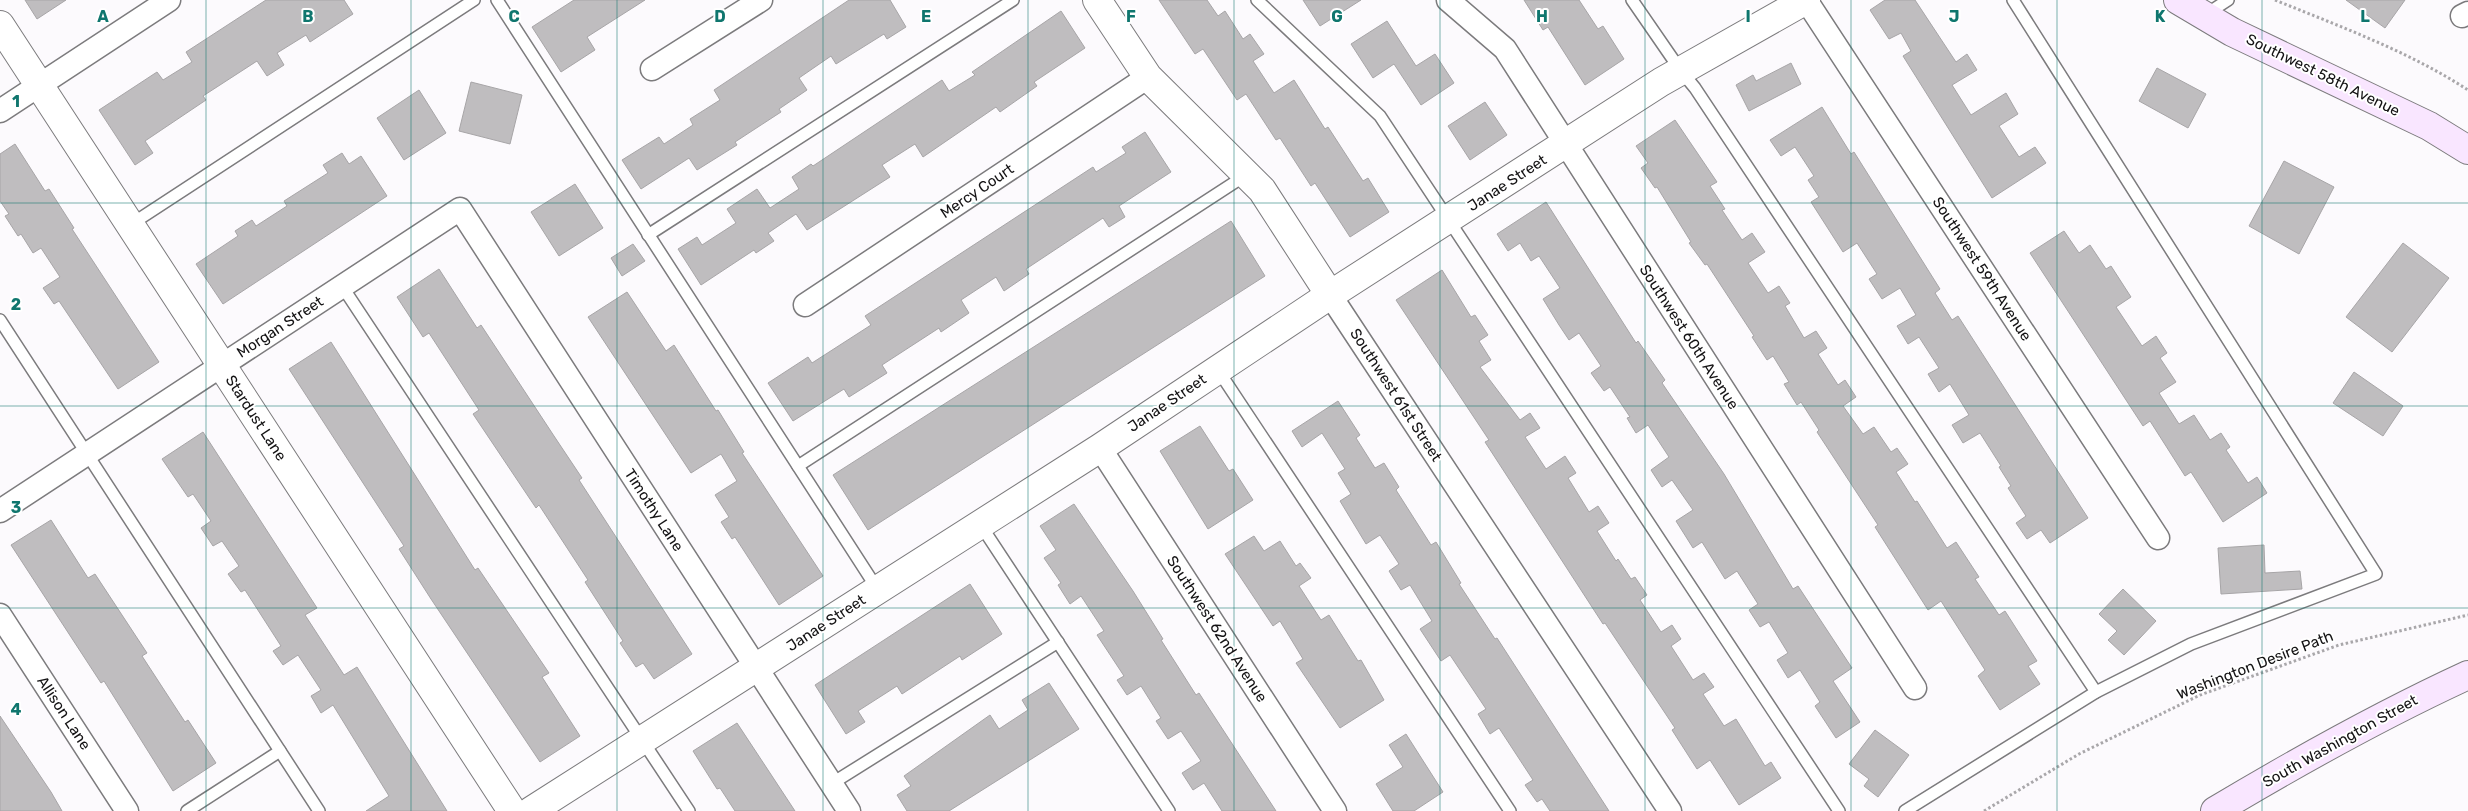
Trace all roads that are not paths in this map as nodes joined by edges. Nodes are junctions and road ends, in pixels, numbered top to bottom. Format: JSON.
{"nodes":[{"id":1,"x":169,"y":0,"type":"edge"},
{"id":2,"x":474,"y":0,"type":"edge"},
{"id":3,"x":760,"y":0,"type":"edge"},
{"id":4,"x":1012,"y":0,"type":"edge"},
{"id":5,"x":1096,"y":0,"type":"edge"},
{"id":6,"x":1257,"y":0,"type":"edge"},
{"id":7,"x":1448,"y":0,"type":"edge"},
{"id":8,"x":1632,"y":0,"type":"edge"},
{"id":9,"x":1806,"y":0,"type":"edge"},
{"id":10,"x":2013,"y":0,"type":"edge"},
{"id":11,"x":2178,"y":0,"type":"edge"},
{"id":12,"x":2228,"y":0,"type":"edge"},
{"id":13,"x":499,"y":1,"type":"edge"},
{"id":14,"x":2204,"y":16,"type":"junction"},
{"id":15,"x":0,"y":25,"type":"edge"},
{"id":16,"x":652,"y":69,"type":"dead end"},
{"id":17,"x":1681,"y":71,"type":"junction"},
{"id":18,"x":1148,"y":77,"type":"junction"},
{"id":19,"x":40,"y":85,"type":"junction"},
{"id":20,"x":0,"y":111,"type":"edge"},
{"id":21,"x":1566,"y":144,"type":"junction"},
{"id":22,"x":2468,"y":150,"type":"edge"},
{"id":23,"x":1246,"y":175,"type":"junction"},
{"id":24,"x":460,"y":209,"type":"joint"},
{"id":25,"x":1449,"y":220,"type":"junction"},
{"id":26,"x":130,"y":225,"type":"junction"},
{"id":27,"x":648,"y":235,"type":"junction"},
{"id":28,"x":342,"y":286,"type":"junction"},
{"id":29,"x":1330,"y":295,"type":"junction"},
{"id":30,"x":805,"y":305,"type":"dead end"},
{"id":31,"x":0,"y":320,"type":"edge"},
{"id":32,"x":222,"y":365,"type":"junction"},
{"id":33,"x":1218,"y":370,"type":"junction"},
{"id":34,"x":1100,"y":448,"type":"junction"},
{"id":35,"x":87,"y":454,"type":"junction"},
{"id":36,"x":798,"y":466,"type":"junction"},
{"id":37,"x":0,"y":511,"type":"edge"},
{"id":38,"x":980,"y":524,"type":"junction"},
{"id":39,"x":2158,"y":538,"type":"dead end"},
{"id":40,"x":878,"y":590,"type":"junction"},
{"id":41,"x":0,"y":615,"type":"edge"},
{"id":42,"x":1058,"y":642,"type":"junction"},
{"id":43,"x":756,"y":668,"type":"junction"},
{"id":44,"x":2468,"y":675,"type":"edge"},
{"id":45,"x":1915,"y":688,"type":"dead end"},
{"id":46,"x":2096,"y":692,"type":"junction"},
{"id":47,"x":643,"y":739,"type":"junction"},
{"id":48,"x":280,"y":751,"type":"junction"},
{"id":49,"x":831,"y":784,"type":"junction"},
{"id":50,"x":127,"y":811,"type":"edge"},
{"id":51,"x":187,"y":811,"type":"edge"},
{"id":52,"x":319,"y":811,"type":"edge"},
{"id":53,"x":512,"y":811,"type":"edge"},
{"id":54,"x":531,"y":811,"type":"edge"},
{"id":55,"x":689,"y":811,"type":"edge"},
{"id":56,"x":848,"y":811,"type":"edge"},
{"id":57,"x":1170,"y":811,"type":"edge"},
{"id":58,"x":1335,"y":811,"type":"edge"},
{"id":59,"x":1510,"y":811,"type":"edge"},
{"id":60,"x":1670,"y":811,"type":"edge"},
{"id":61,"x":1839,"y":811,"type":"edge"},
{"id":62,"x":1906,"y":811,"type":"edge"},
{"id":63,"x":2215,"y":811,"type":"edge"}],
"edges":[{"from":1,"to":19,"type":"street"},
{"from":2,"to":26,"type":"lane"},
{"from":3,"to":16,"type":"street"},
{"from":4,"to":27,"type":"lane"},
{"from":5,"to":18,"type":"street","name":"Southwest 61st Street"},
{"from":6,"to":25,"type":"lane"},
{"from":7,"to":21,"type":"street","name":"Southwest 60th Avenue"},
{"from":8,"to":17,"type":"lane"},
{"from":9,"to":17,"type":"street","name":"Janae Street"},
{"from":9,"to":39,"type":"street","name":"Southwest 59th Avenue"},
{"from":10,"to":46,"type":"lane"},
{"from":11,"to":14,"type":"main road","name":"Southwest 58th Avenue"},
{"from":12,"to":14,"type":"lane"},
{"from":13,"to":27,"type":"lane"},
{"from":14,"to":22,"type":"main road","name":"Southwest 58th Avenue"},
{"from":15,"to":19,"type":"street","name":"Stardust Lane"},
{"from":17,"to":21,"type":"street","name":"Janae Street"},
{"from":17,"to":46,"type":"lane"},
{"from":18,"to":23,"type":"street","name":"Southwest 61st Street"},
{"from":18,"to":30,"type":"street","name":"Mercy Court"},
{"from":19,"to":20,"type":"street"},
{"from":19,"to":26,"type":"street","name":"Stardust Lane"},
{"from":21,"to":25,"type":"street","name":"Janae Street"},
{"from":21,"to":45,"type":"street","name":"Southwest 60th Avenue"},
{"from":23,"to":29,"type":"street","name":"Southwest 61st Street"},
{"from":23,"to":36,"type":"lane"},
{"from":24,"to":28,"type":"street","name":"Morgan Street"},
{"from":24,"to":43,"type":"street","name":"Timothy Lane"},
{"from":25,"to":29,"type":"street","name":"Janae Street"},
{"from":25,"to":61,"type":"lane"},
{"from":26,"to":32,"type":"street","name":"Stardust Lane"},
{"from":27,"to":36,"type":"lane"},
{"from":28,"to":32,"type":"street","name":"Morgan Street"},
{"from":28,"to":47,"type":"lane"},
{"from":29,"to":33,"type":"street","name":"Janae Street"},
{"from":29,"to":60,"type":"street","name":"Southwest 61st Street"},
{"from":31,"to":35,"type":"lane"},
{"from":32,"to":35,"type":"street","name":"Morgan Street"},
{"from":32,"to":53,"type":"street","name":"Stardust Lane"},
{"from":33,"to":34,"type":"street","name":"Janae Street"},
{"from":33,"to":59,"type":"lane"},
{"from":34,"to":38,"type":"street","name":"Janae Street"},
{"from":34,"to":58,"type":"street","name":"Southwest 62nd Avenue"},
{"from":35,"to":37,"type":"street","name":"Morgan Street"},
{"from":35,"to":48,"type":"lane"},
{"from":36,"to":40,"type":"lane"},
{"from":38,"to":40,"type":"street","name":"Janae Street"},
{"from":38,"to":42,"type":"lane"},
{"from":40,"to":43,"type":"street","name":"Janae Street"},
{"from":41,"to":50,"type":"street","name":"Allison Lane"},
{"from":42,"to":49,"type":"lane"},
{"from":42,"to":57,"type":"lane"},
{"from":43,"to":47,"type":"street","name":"Janae Street"},
{"from":43,"to":49,"type":"street","name":"Timothy Lane"},
{"from":44,"to":63,"type":"main road","name":"South Washington Street"},
{"from":46,"to":62,"type":"lane"},
{"from":47,"to":54,"type":"street","name":"Janae Street"},
{"from":47,"to":55,"type":"lane"},
{"from":48,"to":51,"type":"lane"},
{"from":48,"to":52,"type":"lane"},
{"from":49,"to":56,"type":"street","name":"Timothy Lane"}]}
